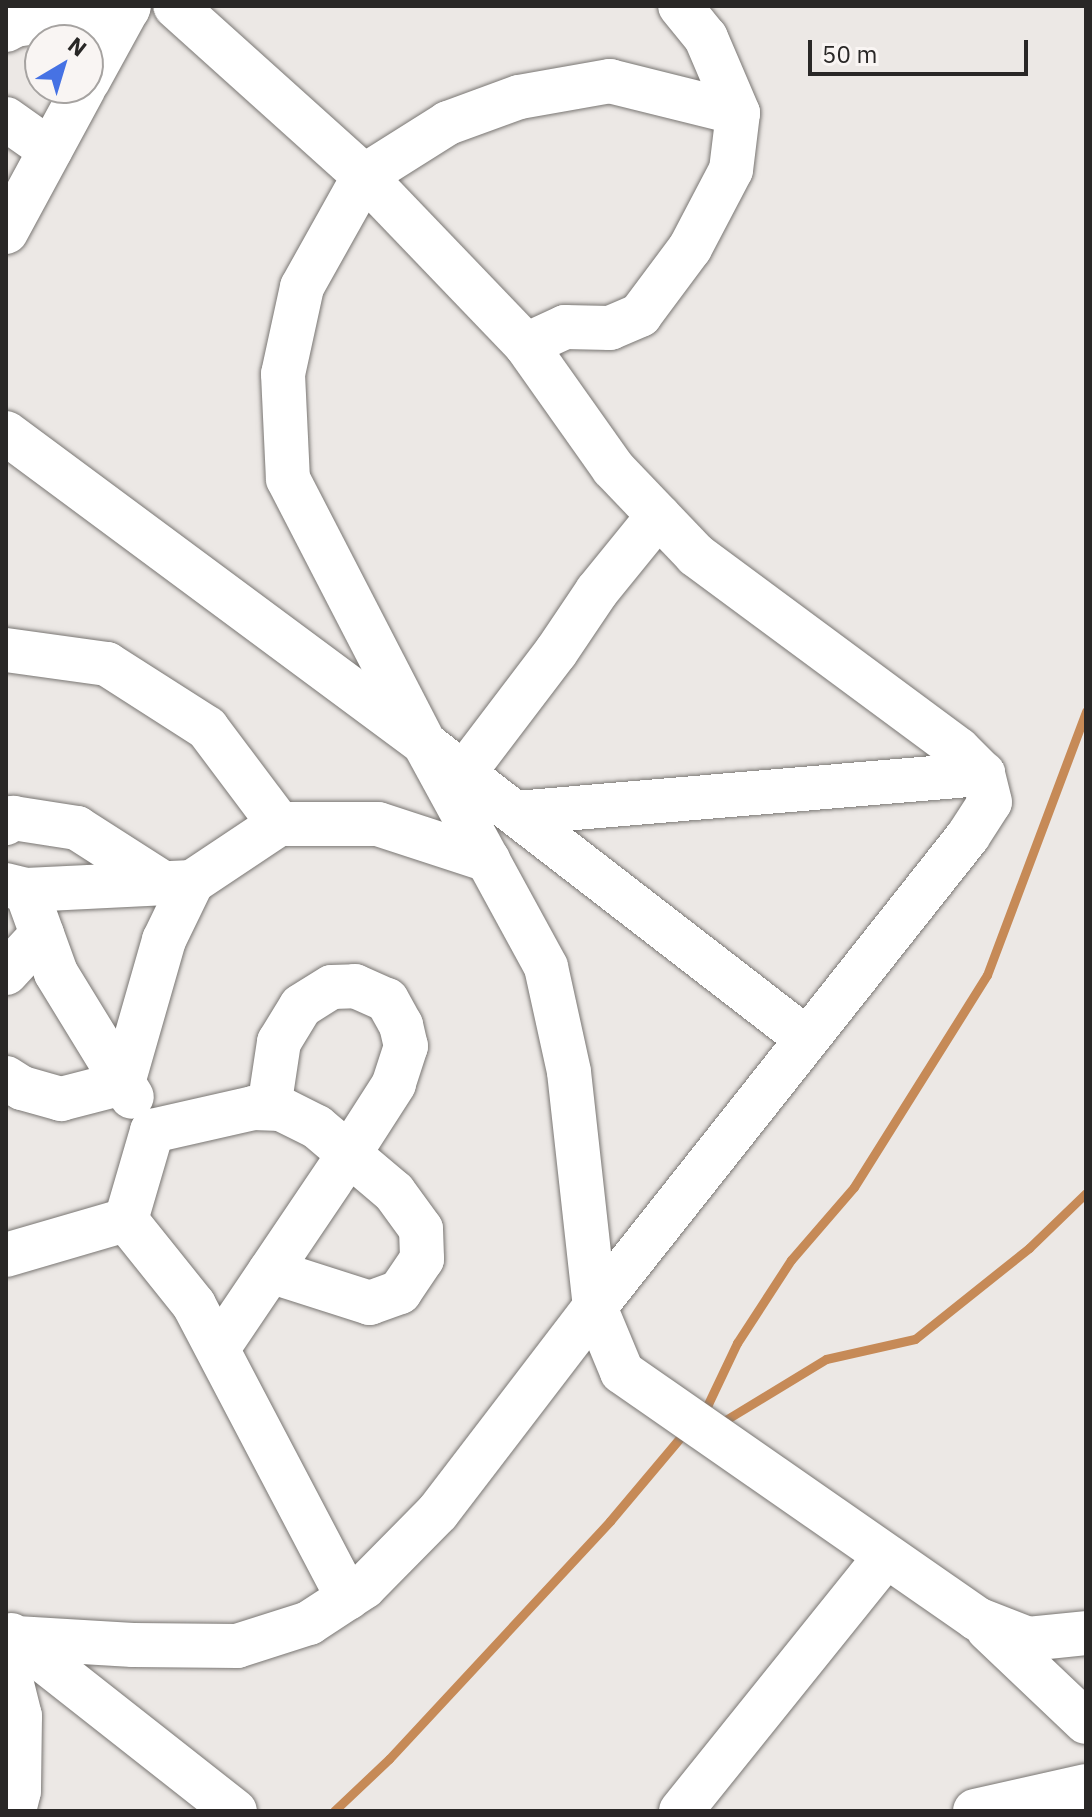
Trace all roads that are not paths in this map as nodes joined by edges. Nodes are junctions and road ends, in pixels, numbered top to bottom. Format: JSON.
{"nodes":[{"id":1,"x":175,"y":6,"type":"edge"},
{"id":2,"x":680,"y":6,"type":"edge"},
{"id":3,"x":128,"y":8,"type":"edge"},
{"id":4,"x":6,"y":30,"type":"edge"},
{"id":5,"x":104,"y":52,"type":"edge"},
{"id":6,"x":75,"y":104,"type":"edge"},
{"id":7,"x":738,"y":113,"type":"junction"},
{"id":8,"x":6,"y":119,"type":"edge"},
{"id":9,"x":50,"y":150,"type":"junction"},
{"id":10,"x":364,"y":176,"type":"junction"},
{"id":11,"x":6,"y":232,"type":"edge"},
{"id":12,"x":526,"y":345,"type":"junction"},
{"id":13,"x":6,"y":433,"type":"edge"},
{"id":14,"x":658,"y":516,"type":"junction"},
{"id":15,"x":6,"y":650,"type":"edge"},
{"id":16,"x":424,"y":743,"type":"junction"},
{"id":17,"x":464,"y":773,"type":"junction"},
{"id":18,"x":983,"y":774,"type":"junction"},
{"id":19,"x":516,"y":813,"type":"junction"},
{"id":20,"x":6,"y":823,"type":"edge"},
{"id":21,"x":279,"y":824,"type":"junction"},
{"id":22,"x":488,"y":860,"type":"junction"},
{"id":23,"x":177,"y":882,"type":"junction"},
{"id":24,"x":16,"y":887,"type":"edge"},
{"id":25,"x":42,"y":934,"type":"junction"},
{"id":26,"x":6,"y":973,"type":"edge"},
{"id":27,"x":807,"y":1039,"type":"junction"},
{"id":28,"x":6,"y":1078,"type":"edge"},
{"id":29,"x":123,"y":1083,"type":"junction"},
{"id":30,"x":269,"y":1108,"type":"junction"},
{"id":31,"x":152,"y":1131,"type":"junction"},
{"id":32,"x":349,"y":1154,"type":"junction"},
{"id":33,"x":126,"y":1220,"type":"junction"},
{"id":34,"x":6,"y":1255,"type":"edge"},
{"id":35,"x":270,"y":1271,"type":"junction"},
{"id":36,"x":595,"y":1307,"type":"junction"},
{"id":37,"x":218,"y":1348,"type":"junction"},
{"id":38,"x":885,"y":1557,"type":"junction"},
{"id":39,"x":348,"y":1598,"type":"junction"},
{"id":40,"x":977,"y":1619,"type":"junction"},
{"id":41,"x":1086,"y":1633,"type":"edge"},
{"id":42,"x":9,"y":1643,"type":"edge"},
{"id":43,"x":1086,"y":1722,"type":"edge"},
{"id":44,"x":1086,"y":1786,"type":"edge"},
{"id":45,"x":14,"y":1811,"type":"edge"},
{"id":46,"x":235,"y":1811,"type":"edge"},
{"id":47,"x":681,"y":1811,"type":"edge"},
{"id":48,"x":975,"y":1811,"type":"edge"}],
"edges":[{"from":1,"to":10,"type":"street"},
{"from":2,"to":7,"type":"street"},
{"from":3,"to":4,"type":"street"},
{"from":3,"to":5,"type":"street"},
{"from":6,"to":9,"type":"street"},
{"from":7,"to":10,"type":"street"},
{"from":7,"to":12,"type":"street"},
{"from":8,"to":9,"type":"street"},
{"from":9,"to":11,"type":"street"},
{"from":10,"to":12,"type":"street"},
{"from":10,"to":16,"type":"street"},
{"from":12,"to":14,"type":"street"},
{"from":13,"to":16,"type":"street"},
{"from":14,"to":17,"type":"street"},
{"from":14,"to":18,"type":"street"},
{"from":15,"to":21,"type":"street"},
{"from":16,"to":17,"type":"street"},
{"from":16,"to":22,"type":"street"},
{"from":17,"to":19,"type":"street"},
{"from":18,"to":19,"type":"street"},
{"from":18,"to":27,"type":"street"},
{"from":19,"to":27,"type":"street"},
{"from":20,"to":23,"type":"street"},
{"from":21,"to":22,"type":"street"},
{"from":21,"to":23,"type":"street"},
{"from":22,"to":36,"type":"street"},
{"from":23,"to":24,"type":"street"},
{"from":23,"to":29,"type":"street"},
{"from":24,"to":25,"type":"street"},
{"from":25,"to":26,"type":"street"},
{"from":25,"to":29,"type":"street"},
{"from":27,"to":36,"type":"street"},
{"from":28,"to":29,"type":"street"},
{"from":29,"to":31,"type":"street"},
{"from":30,"to":31,"type":"street"},
{"from":30,"to":32,"type":"street"},
{"from":30,"to":32,"type":"street"},
{"from":31,"to":33,"type":"street"},
{"from":32,"to":35,"type":"street"},
{"from":32,"to":35,"type":"street"},
{"from":33,"to":34,"type":"street"},
{"from":33,"to":37,"type":"street"},
{"from":35,"to":37,"type":"street"},
{"from":36,"to":38,"type":"street"},
{"from":36,"to":39,"type":"street"},
{"from":37,"to":39,"type":"street"},
{"from":38,"to":40,"type":"street"},
{"from":38,"to":47,"type":"street"},
{"from":39,"to":42,"type":"street"},
{"from":40,"to":41,"type":"street"},
{"from":40,"to":43,"type":"street"},
{"from":42,"to":45,"type":"street"},
{"from":42,"to":46,"type":"street"},
{"from":44,"to":48,"type":"street"}]}
